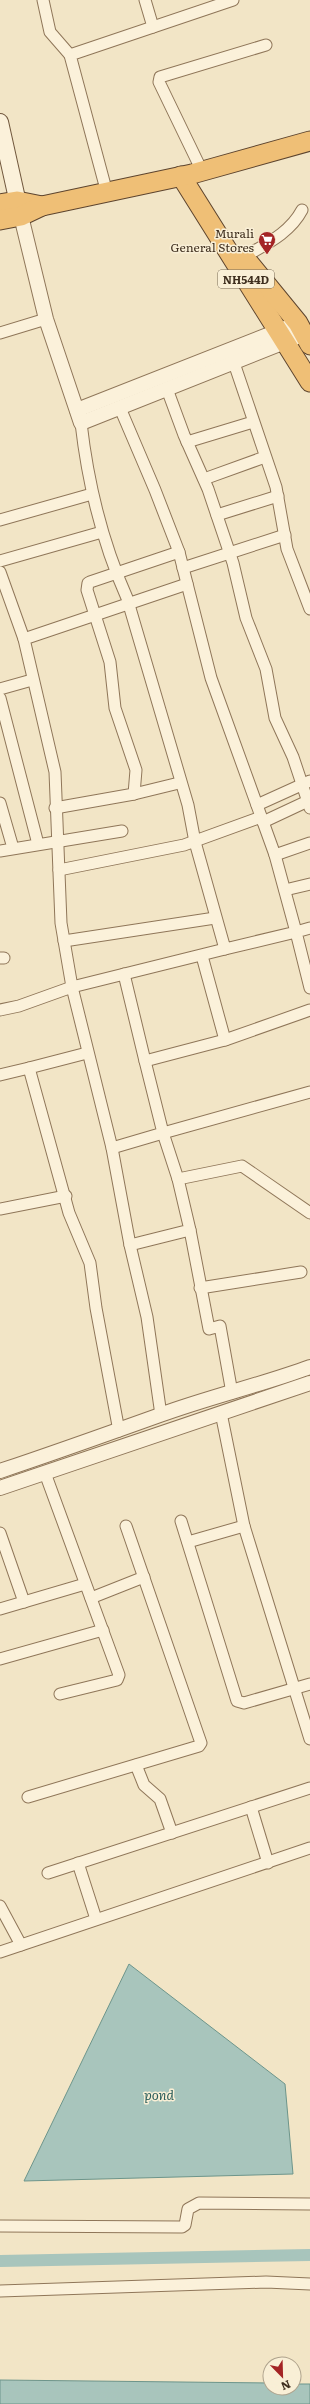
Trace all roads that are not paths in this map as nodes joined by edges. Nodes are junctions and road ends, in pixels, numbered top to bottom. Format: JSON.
{"nodes":[{"id":1,"x":43,"y":0,"type":"edge"},
{"id":2,"x":145,"y":0,"type":"edge"},
{"id":3,"x":233,"y":0,"type":"edge"},
{"id":4,"x":153,"y":27,"type":"junction"},
{"id":5,"x":266,"y":45,"type":"dead end"},
{"id":6,"x":70,"y":55,"type":"junction"},
{"id":7,"x":0,"y":122,"type":"edge"},
{"id":8,"x":310,"y":141,"type":"edge"},
{"id":9,"x":192,"y":174,"type":"junction"},
{"id":10,"x":107,"y":193,"type":"junction"},
{"id":11,"x":12,"y":207,"type":"edge"},
{"id":12,"x":302,"y":210,"type":"dead end"},
{"id":13,"x":0,"y":220,"type":"edge"},
{"id":14,"x":244,"y":257,"type":"junction"},
{"id":15,"x":46,"y":319,"type":"junction"},
{"id":16,"x":0,"y":333,"type":"edge"},
{"id":17,"x":306,"y":333,"type":"edge"},
{"id":18,"x":282,"y":336,"type":"junction"},
{"id":19,"x":234,"y":363,"type":"junction"},
{"id":20,"x":310,"y":382,"type":"edge"},
{"id":21,"x":167,"y":389,"type":"junction"},
{"id":22,"x":120,"y":408,"type":"junction"},
{"id":23,"x":77,"y":410,"type":"junction"},
{"id":24,"x":253,"y":422,"type":"junction"},
{"id":25,"x":81,"y":424,"type":"junction"},
{"id":26,"x":187,"y":442,"type":"junction"},
{"id":27,"x":266,"y":457,"type":"junction"},
{"id":28,"x":204,"y":479,"type":"junction"},
{"id":29,"x":92,"y":494,"type":"junction"},
{"id":30,"x":278,"y":496,"type":"junction"},
{"id":31,"x":217,"y":515,"type":"junction"},
{"id":32,"x":0,"y":520,"type":"edge"},
{"id":33,"x":102,"y":532,"type":"junction"},
{"id":34,"x":285,"y":535,"type":"junction"},
{"id":35,"x":179,"y":552,"type":"junction"},
{"id":36,"x":229,"y":552,"type":"junction"},
{"id":37,"x":0,"y":560,"type":"edge"},
{"id":38,"x":183,"y":568,"type":"junction"},
{"id":39,"x":0,"y":572,"type":"edge"},
{"id":40,"x":116,"y":573,"type":"junction"},
{"id":41,"x":187,"y":584,"type":"junction"},
{"id":42,"x":128,"y":602,"type":"junction"},
{"id":43,"x":310,"y":610,"type":"edge"},
{"id":44,"x":94,"y":614,"type":"junction"},
{"id":45,"x":24,"y":639,"type":"junction"},
{"id":46,"x":32,"y":680,"type":"junction"},
{"id":47,"x":0,"y":689,"type":"edge"},
{"id":48,"x":0,"y":698,"type":"edge"},
{"id":49,"x":306,"y":782,"type":"edge"},
{"id":50,"x":179,"y":783,"type":"junction"},
{"id":51,"x":134,"y":794,"type":"junction"},
{"id":52,"x":0,"y":803,"type":"edge"},
{"id":53,"x":309,"y":803,"type":"edge"},
{"id":54,"x":257,"y":806,"type":"junction"},
{"id":55,"x":55,"y":808,"type":"junction"},
{"id":56,"x":262,"y":819,"type":"junction"},
{"id":57,"x":122,"y":831,"type":"dead end"},
{"id":58,"x":58,"y":841,"type":"junction"},
{"id":59,"x":195,"y":842,"type":"junction"},
{"id":60,"x":38,"y":844,"type":"junction"},
{"id":61,"x":310,"y":844,"type":"edge"},
{"id":62,"x":13,"y":848,"type":"junction"},
{"id":63,"x":0,"y":851,"type":"edge"},
{"id":64,"x":275,"y":855,"type":"junction"},
{"id":65,"x":59,"y":870,"type":"junction"},
{"id":66,"x":310,"y":884,"type":"edge"},
{"id":67,"x":284,"y":890,"type":"junction"},
{"id":68,"x":215,"y":918,"type":"junction"},
{"id":69,"x":310,"y":928,"type":"edge"},
{"id":70,"x":296,"y":932,"type":"junction"},
{"id":71,"x":64,"y":941,"type":"junction"},
{"id":72,"x":225,"y":949,"type":"junction"},
{"id":73,"x":202,"y":956,"type":"junction"},
{"id":74,"x":124,"y":974,"type":"junction"},
{"id":75,"x":72,"y":987,"type":"junction"},
{"id":76,"x":310,"y":988,"type":"edge"},
{"id":77,"x":0,"y":1010,"type":"edge"},
{"id":78,"x":310,"y":1010,"type":"edge"},
{"id":79,"x":225,"y":1040,"type":"junction"},
{"id":80,"x":87,"y":1053,"type":"junction"},
{"id":81,"x":145,"y":1061,"type":"junction"},
{"id":82,"x":30,"y":1068,"type":"junction"},
{"id":83,"x":0,"y":1075,"type":"edge"},
{"id":84,"x":310,"y":1092,"type":"edge"},
{"id":85,"x":163,"y":1133,"type":"junction"},
{"id":86,"x":112,"y":1148,"type":"junction"},
{"id":87,"x":178,"y":1179,"type":"junction"},
{"id":88,"x":66,"y":1196,"type":"junction"},
{"id":89,"x":0,"y":1209,"type":"edge"},
{"id":90,"x":310,"y":1213,"type":"edge"},
{"id":91,"x":190,"y":1230,"type":"junction"},
{"id":92,"x":130,"y":1245,"type":"junction"},
{"id":93,"x":301,"y":1272,"type":"dead end"},
{"id":94,"x":200,"y":1288,"type":"junction"},
{"id":95,"x":310,"y":1367,"type":"edge"},
{"id":96,"x":310,"y":1384,"type":"edge"},
{"id":97,"x":232,"y":1393,"type":"junction"},
{"id":98,"x":221,"y":1413,"type":"junction"},
{"id":99,"x":161,"y":1415,"type":"junction"},
{"id":100,"x":119,"y":1431,"type":"junction"},
{"id":101,"x":0,"y":1471,"type":"edge"},
{"id":102,"x":45,"y":1473,"type":"junction"},
{"id":103,"x":0,"y":1488,"type":"edge"},
{"id":104,"x":181,"y":1521,"type":"dead end"},
{"id":105,"x":126,"y":1526,"type":"dead end"},
{"id":106,"x":244,"y":1526,"type":"junction"},
{"id":107,"x":0,"y":1533,"type":"edge"},
{"id":108,"x":188,"y":1542,"type":"junction"},
{"id":109,"x":144,"y":1577,"type":"junction"},
{"id":110,"x":85,"y":1584,"type":"junction"},
{"id":111,"x":91,"y":1598,"type":"junction"},
{"id":112,"x":24,"y":1602,"type":"junction"},
{"id":113,"x":0,"y":1609,"type":"edge"},
{"id":114,"x":103,"y":1630,"type":"junction"},
{"id":115,"x":0,"y":1659,"type":"edge"},
{"id":116,"x":310,"y":1684,"type":"edge"},
{"id":117,"x":294,"y":1688,"type":"junction"},
{"id":118,"x":60,"y":1694,"type":"dead end"},
{"id":119,"x":309,"y":1736,"type":"edge"},
{"id":120,"x":136,"y":1765,"type":"junction"},
{"id":121,"x":310,"y":1788,"type":"edge"},
{"id":122,"x":28,"y":1797,"type":"dead end"},
{"id":123,"x":251,"y":1807,"type":"junction"},
{"id":124,"x":172,"y":1833,"type":"junction"},
{"id":125,"x":310,"y":1848,"type":"edge"},
{"id":126,"x":78,"y":1863,"type":"junction"},
{"id":127,"x":268,"y":1863,"type":"junction"},
{"id":128,"x":48,"y":1873,"type":"dead end"},
{"id":129,"x":0,"y":1906,"type":"edge"},
{"id":130,"x":96,"y":1919,"type":"junction"},
{"id":131,"x":21,"y":1945,"type":"junction"},
{"id":132,"x":0,"y":1952,"type":"edge"},
{"id":133,"x":310,"y":2204,"type":"edge"},
{"id":134,"x":0,"y":2226,"type":"edge"},
{"id":135,"x":310,"y":2284,"type":"edge"},
{"id":136,"x":0,"y":2291,"type":"edge"}],
"edges":[{"from":1,"to":6,"type":"street"},
{"from":2,"to":4,"type":"street"},
{"from":3,"to":4,"type":"street"},
{"from":4,"to":6,"type":"street"},
{"from":5,"to":9,"type":"street"},
{"from":6,"to":10,"type":"street"},
{"from":7,"to":11,"type":"main road"},
{"from":8,"to":9,"type":"highway"},
{"from":9,"to":10,"type":"highway"},
{"from":9,"to":14,"type":"highway","number":"NH544D"},
{"from":9,"to":18,"type":"highway","number":"NH544D"},
{"from":10,"to":11,"type":"highway"},
{"from":11,"to":13,"type":"highway"},
{"from":11,"to":15,"type":"street"},
{"from":12,"to":14,"type":"street"},
{"from":14,"to":17,"type":"highway","number":"NH544D"},
{"from":15,"to":16,"type":"street"},
{"from":15,"to":23,"type":"street"},
{"from":17,"to":18,"type":"street"},
{"from":18,"to":19,"type":"street"},
{"from":18,"to":20,"type":"highway","number":"NH544D"},
{"from":18,"to":23,"type":"street"},
{"from":19,"to":21,"type":"street"},
{"from":19,"to":24,"type":"street"},
{"from":21,"to":22,"type":"street"},
{"from":21,"to":26,"type":"street"},
{"from":22,"to":25,"type":"street"},
{"from":22,"to":35,"type":"street"},
{"from":23,"to":25,"type":"street"},
{"from":24,"to":26,"type":"street"},
{"from":24,"to":27,"type":"street"},
{"from":25,"to":29,"type":"street"},
{"from":26,"to":28,"type":"street"},
{"from":27,"to":28,"type":"street"},
{"from":27,"to":30,"type":"street"},
{"from":28,"to":31,"type":"street"},
{"from":29,"to":32,"type":"street"},
{"from":29,"to":33,"type":"street"},
{"from":30,"to":31,"type":"street"},
{"from":30,"to":34,"type":"street"},
{"from":31,"to":36,"type":"street"},
{"from":33,"to":37,"type":"street"},
{"from":33,"to":40,"type":"street"},
{"from":34,"to":36,"type":"street"},
{"from":34,"to":43,"type":"street"},
{"from":35,"to":38,"type":"street"},
{"from":35,"to":40,"type":"street"},
{"from":36,"to":38,"type":"street"},
{"from":36,"to":49,"type":"street"},
{"from":38,"to":41,"type":"street"},
{"from":39,"to":45,"type":"street"},
{"from":40,"to":42,"type":"street"},
{"from":40,"to":44,"type":"street"},
{"from":41,"to":42,"type":"street"},
{"from":41,"to":54,"type":"street"},
{"from":42,"to":44,"type":"street"},
{"from":42,"to":50,"type":"street"},
{"from":44,"to":45,"type":"street"},
{"from":44,"to":51,"type":"street"},
{"from":45,"to":46,"type":"street"},
{"from":46,"to":47,"type":"street"},
{"from":46,"to":55,"type":"street"},
{"from":48,"to":60,"type":"street"},
{"from":49,"to":53,"type":"street"},
{"from":49,"to":54,"type":"street"},
{"from":50,"to":51,"type":"street"},
{"from":50,"to":59,"type":"street"},
{"from":51,"to":55,"type":"street"},
{"from":52,"to":62,"type":"street"},
{"from":53,"to":56,"type":"street"},
{"from":54,"to":56,"type":"street"},
{"from":55,"to":58,"type":"street"},
{"from":56,"to":59,"type":"street"},
{"from":56,"to":64,"type":"street"},
{"from":57,"to":58,"type":"street"},
{"from":58,"to":60,"type":"street"},
{"from":58,"to":65,"type":"street"},
{"from":59,"to":65,"type":"street"},
{"from":59,"to":68,"type":"street"},
{"from":60,"to":62,"type":"street"},
{"from":61,"to":64,"type":"street"},
{"from":62,"to":63,"type":"street"},
{"from":64,"to":67,"type":"street"},
{"from":65,"to":71,"type":"street"},
{"from":66,"to":67,"type":"street"},
{"from":67,"to":70,"type":"street"},
{"from":68,"to":71,"type":"street"},
{"from":68,"to":72,"type":"street"},
{"from":69,"to":70,"type":"street"},
{"from":70,"to":72,"type":"street"},
{"from":70,"to":76,"type":"street"},
{"from":71,"to":75,"type":"street"},
{"from":72,"to":73,"type":"street"},
{"from":73,"to":74,"type":"street"},
{"from":73,"to":79,"type":"street"},
{"from":74,"to":75,"type":"street"},
{"from":74,"to":81,"type":"street"},
{"from":75,"to":77,"type":"street"},
{"from":75,"to":80,"type":"street"},
{"from":78,"to":79,"type":"street"},
{"from":79,"to":81,"type":"street"},
{"from":80,"to":82,"type":"street"},
{"from":80,"to":86,"type":"street"},
{"from":81,"to":85,"type":"street"},
{"from":82,"to":83,"type":"street"},
{"from":82,"to":88,"type":"street"},
{"from":84,"to":85,"type":"street"},
{"from":85,"to":86,"type":"street"},
{"from":85,"to":87,"type":"street"},
{"from":86,"to":92,"type":"street"},
{"from":87,"to":90,"type":"street"},
{"from":87,"to":91,"type":"street"},
{"from":88,"to":89,"type":"street"},
{"from":88,"to":100,"type":"street"},
{"from":91,"to":92,"type":"street"},
{"from":91,"to":94,"type":"street"},
{"from":92,"to":99,"type":"street"},
{"from":93,"to":94,"type":"street"},
{"from":94,"to":97,"type":"street"},
{"from":95,"to":97,"type":"street"},
{"from":96,"to":98,"type":"street"},
{"from":97,"to":99,"type":"street"},
{"from":98,"to":102,"type":"street"},
{"from":98,"to":106,"type":"street"},
{"from":99,"to":100,"type":"street"},
{"from":100,"to":101,"type":"street"},
{"from":102,"to":103,"type":"street"},
{"from":102,"to":110,"type":"street"},
{"from":104,"to":108,"type":"street"},
{"from":105,"to":109,"type":"street"},
{"from":106,"to":108,"type":"street"},
{"from":106,"to":117,"type":"street"},
{"from":107,"to":112,"type":"street"},
{"from":108,"to":117,"type":"street"},
{"from":109,"to":111,"type":"street"},
{"from":109,"to":120,"type":"street"},
{"from":110,"to":111,"type":"street"},
{"from":110,"to":112,"type":"street"},
{"from":111,"to":114,"type":"street"},
{"from":112,"to":113,"type":"street"},
{"from":114,"to":115,"type":"street"},
{"from":114,"to":118,"type":"street"},
{"from":116,"to":117,"type":"street"},
{"from":117,"to":119,"type":"street"},
{"from":120,"to":122,"type":"street"},
{"from":120,"to":124,"type":"street"},
{"from":121,"to":123,"type":"street"},
{"from":123,"to":124,"type":"street"},
{"from":123,"to":127,"type":"street"},
{"from":124,"to":126,"type":"street"},
{"from":125,"to":127,"type":"street"},
{"from":126,"to":128,"type":"street"},
{"from":126,"to":130,"type":"street"},
{"from":127,"to":130,"type":"street"},
{"from":129,"to":131,"type":"street"},
{"from":130,"to":131,"type":"street"},
{"from":131,"to":132,"type":"street"},
{"from":133,"to":134,"type":"street"},
{"from":135,"to":136,"type":"street"}]}
